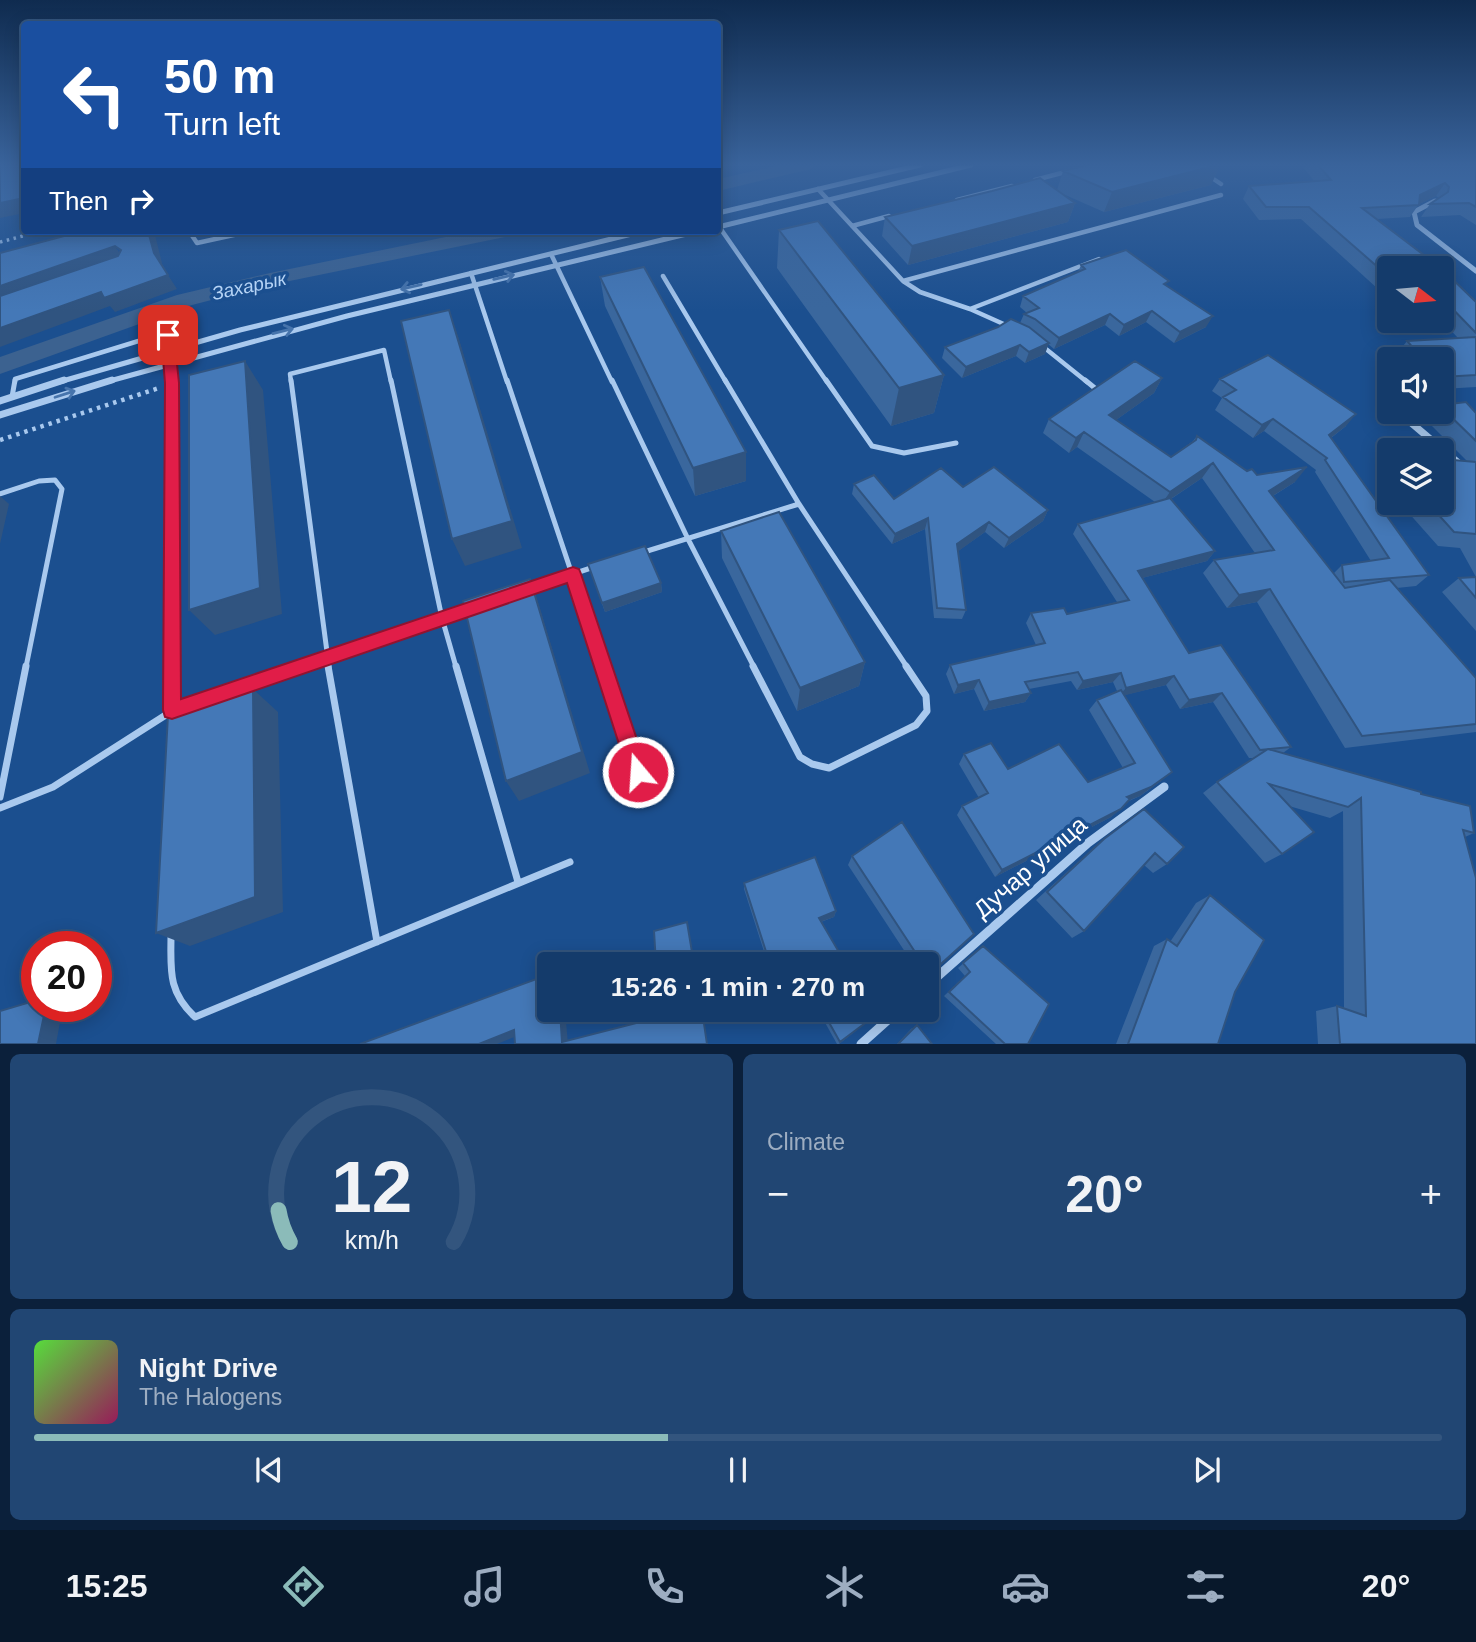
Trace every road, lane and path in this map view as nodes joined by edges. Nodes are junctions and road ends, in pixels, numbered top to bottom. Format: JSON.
{"nodes":[{"id":1,"x":770,"y":214,"type":"edge"},
{"id":2,"x":841,"y":214,"type":"edge"},
{"id":3,"x":1153,"y":214,"type":"edge"},
{"id":4,"x":1414,"y":214,"type":"edge"},
{"id":5,"x":892,"y":216,"type":"edge"},
{"id":6,"x":721,"y":225,"type":"edge"},
{"id":7,"x":852,"y":226,"type":"junction"},
{"id":8,"x":721,"y":230,"type":"edge"},
{"id":9,"x":28,"y":235,"type":"edge"},
{"id":10,"x":192,"y":235,"type":"edge"},
{"id":11,"x":234,"y":235,"type":"edge"},
{"id":12,"x":628,"y":235,"type":"edge"},
{"id":13,"x":682,"y":235,"type":"edge"},
{"id":14,"x":0,"y":243,"type":"edge"},
{"id":15,"x":551,"y":254,"type":"junction"},
{"id":16,"x":1099,"y":259,"type":"edge"},
{"id":17,"x":556,"y":265,"type":"junction"},
{"id":18,"x":1476,"y":271,"type":"edge"},
{"id":19,"x":471,"y":273,"type":"junction"},
{"id":20,"x":663,"y":276,"type":"dead end"},
{"id":21,"x":903,"y":282,"type":"junction"},
{"id":22,"x":474,"y":285,"type":"junction"},
{"id":23,"x":970,"y":309,"type":"junction"},
{"id":24,"x":1016,"y":329,"type":"edge"},
{"id":25,"x":1037,"y":342,"type":"edge"},
{"id":26,"x":168,"y":348,"type":"junction"},
{"id":27,"x":170,"y":361,"type":"junction"},
{"id":28,"x":172,"y":383,"type":"junction"},
{"id":29,"x":1096,"y":389,"type":"edge"},
{"id":30,"x":12,"y":397,"type":"junction"},
{"id":31,"x":0,"y":401,"type":"edge"},
{"id":32,"x":0,"y":415,"type":"edge"},
{"id":33,"x":1413,"y":424,"type":"edge"},
{"id":34,"x":0,"y":440,"type":"edge"},
{"id":35,"x":957,"y":443,"type":"dead end"},
{"id":36,"x":1466,"y":469,"type":"edge"},
{"id":37,"x":0,"y":494,"type":"edge"},
{"id":38,"x":799,"y":504,"type":"junction"},
{"id":39,"x":688,"y":539,"type":"junction"},
{"id":40,"x":636,"y":555,"type":"edge"},
{"id":41,"x":598,"y":566,"type":"edge"},
{"id":42,"x":573,"y":574,"type":"junction"},
{"id":43,"x":520,"y":592,"type":"edge"},
{"id":44,"x":481,"y":605,"type":"edge"},
{"id":45,"x":442,"y":618,"type":"junction"},
{"id":46,"x":327,"y":658,"type":"junction"},
{"id":47,"x":172,"y":710,"type":"junction"},
{"id":48,"x":169,"y":732,"type":"edge"},
{"id":49,"x":638,"y":772,"type":"dead end"},
{"id":50,"x":1164,"y":787,"type":"edge"},
{"id":51,"x":0,"y":797,"type":"edge"},
{"id":52,"x":0,"y":808,"type":"edge"},
{"id":53,"x":570,"y":862,"type":"dead end"},
{"id":54,"x":518,"y":882,"type":"junction"},
{"id":55,"x":171,"y":921,"type":"edge"},
{"id":56,"x":377,"y":942,"type":"junction"},
{"id":57,"x":939,"y":975,"type":"edge"},
{"id":58,"x":886,"y":1022,"type":"edge"},
{"id":59,"x":861,"y":1044,"type":"edge"}],
"edges":[{"from":1,"to":6,"type":"street"},
{"from":2,"to":7,"type":"lane"},
{"from":3,"to":21,"type":"lane"},
{"from":4,"to":18,"type":"street"},
{"from":5,"to":7,"type":"lane"},
{"from":7,"to":21,"type":"lane"},
{"from":8,"to":35,"type":"lane"},
{"from":9,"to":14,"type":"path"},
{"from":10,"to":11,"type":"lane"},
{"from":12,"to":15,"type":"street"},
{"from":13,"to":17,"type":"street"},
{"from":15,"to":17,"type":"lane"},
{"from":15,"to":19,"type":"street"},
{"from":16,"to":23,"type":"lane"},
{"from":22,"to":17,"type":"street","one_way":true},
{"from":17,"to":39,"type":"lane"},
{"from":19,"to":22,"type":"lane"},
{"from":19,"to":26,"type":"street","one_way":true},
{"from":20,"to":38,"type":"lane"},
{"from":21,"to":23,"type":"lane"},
{"from":27,"to":22,"type":"street","one_way":true},
{"from":22,"to":42,"type":"lane"},
{"from":23,"to":24,"type":"lane"},
{"from":25,"to":29,"type":"lane"},
{"from":26,"to":27,"type":"lane"},
{"from":26,"to":30,"type":"street"},
{"from":26,"to":30,"type":"lane"},
{"from":27,"to":28,"type":"lane"},
{"from":32,"to":27,"type":"street","one_way":true},
{"from":28,"to":34,"type":"path"},
{"from":28,"to":47,"type":"lane"},
{"from":30,"to":31,"type":"street"},
{"from":33,"to":36,"type":"street"},
{"from":37,"to":51,"type":"lane"},
{"from":38,"to":39,"type":"lane"},
{"from":38,"to":39,"type":"lane"},
{"from":39,"to":40,"type":"lane"},
{"from":41,"to":42,"type":"lane"},
{"from":42,"to":43,"type":"lane"},
{"from":42,"to":49,"type":"lane"},
{"from":44,"to":45,"type":"lane"},
{"from":45,"to":46,"type":"lane"},
{"from":45,"to":46,"type":"lane"},
{"from":45,"to":54,"type":"lane"},
{"from":46,"to":47,"type":"lane"},
{"from":46,"to":56,"type":"lane"},
{"from":47,"to":48,"type":"lane"},
{"from":47,"to":52,"type":"lane"},
{"from":50,"to":57,"type":"street","name":"Дучар улица"},
{"from":53,"to":54,"type":"lane"},
{"from":54,"to":56,"type":"lane"},
{"from":55,"to":56,"type":"lane"},
{"from":58,"to":59,"type":"street"}]}
